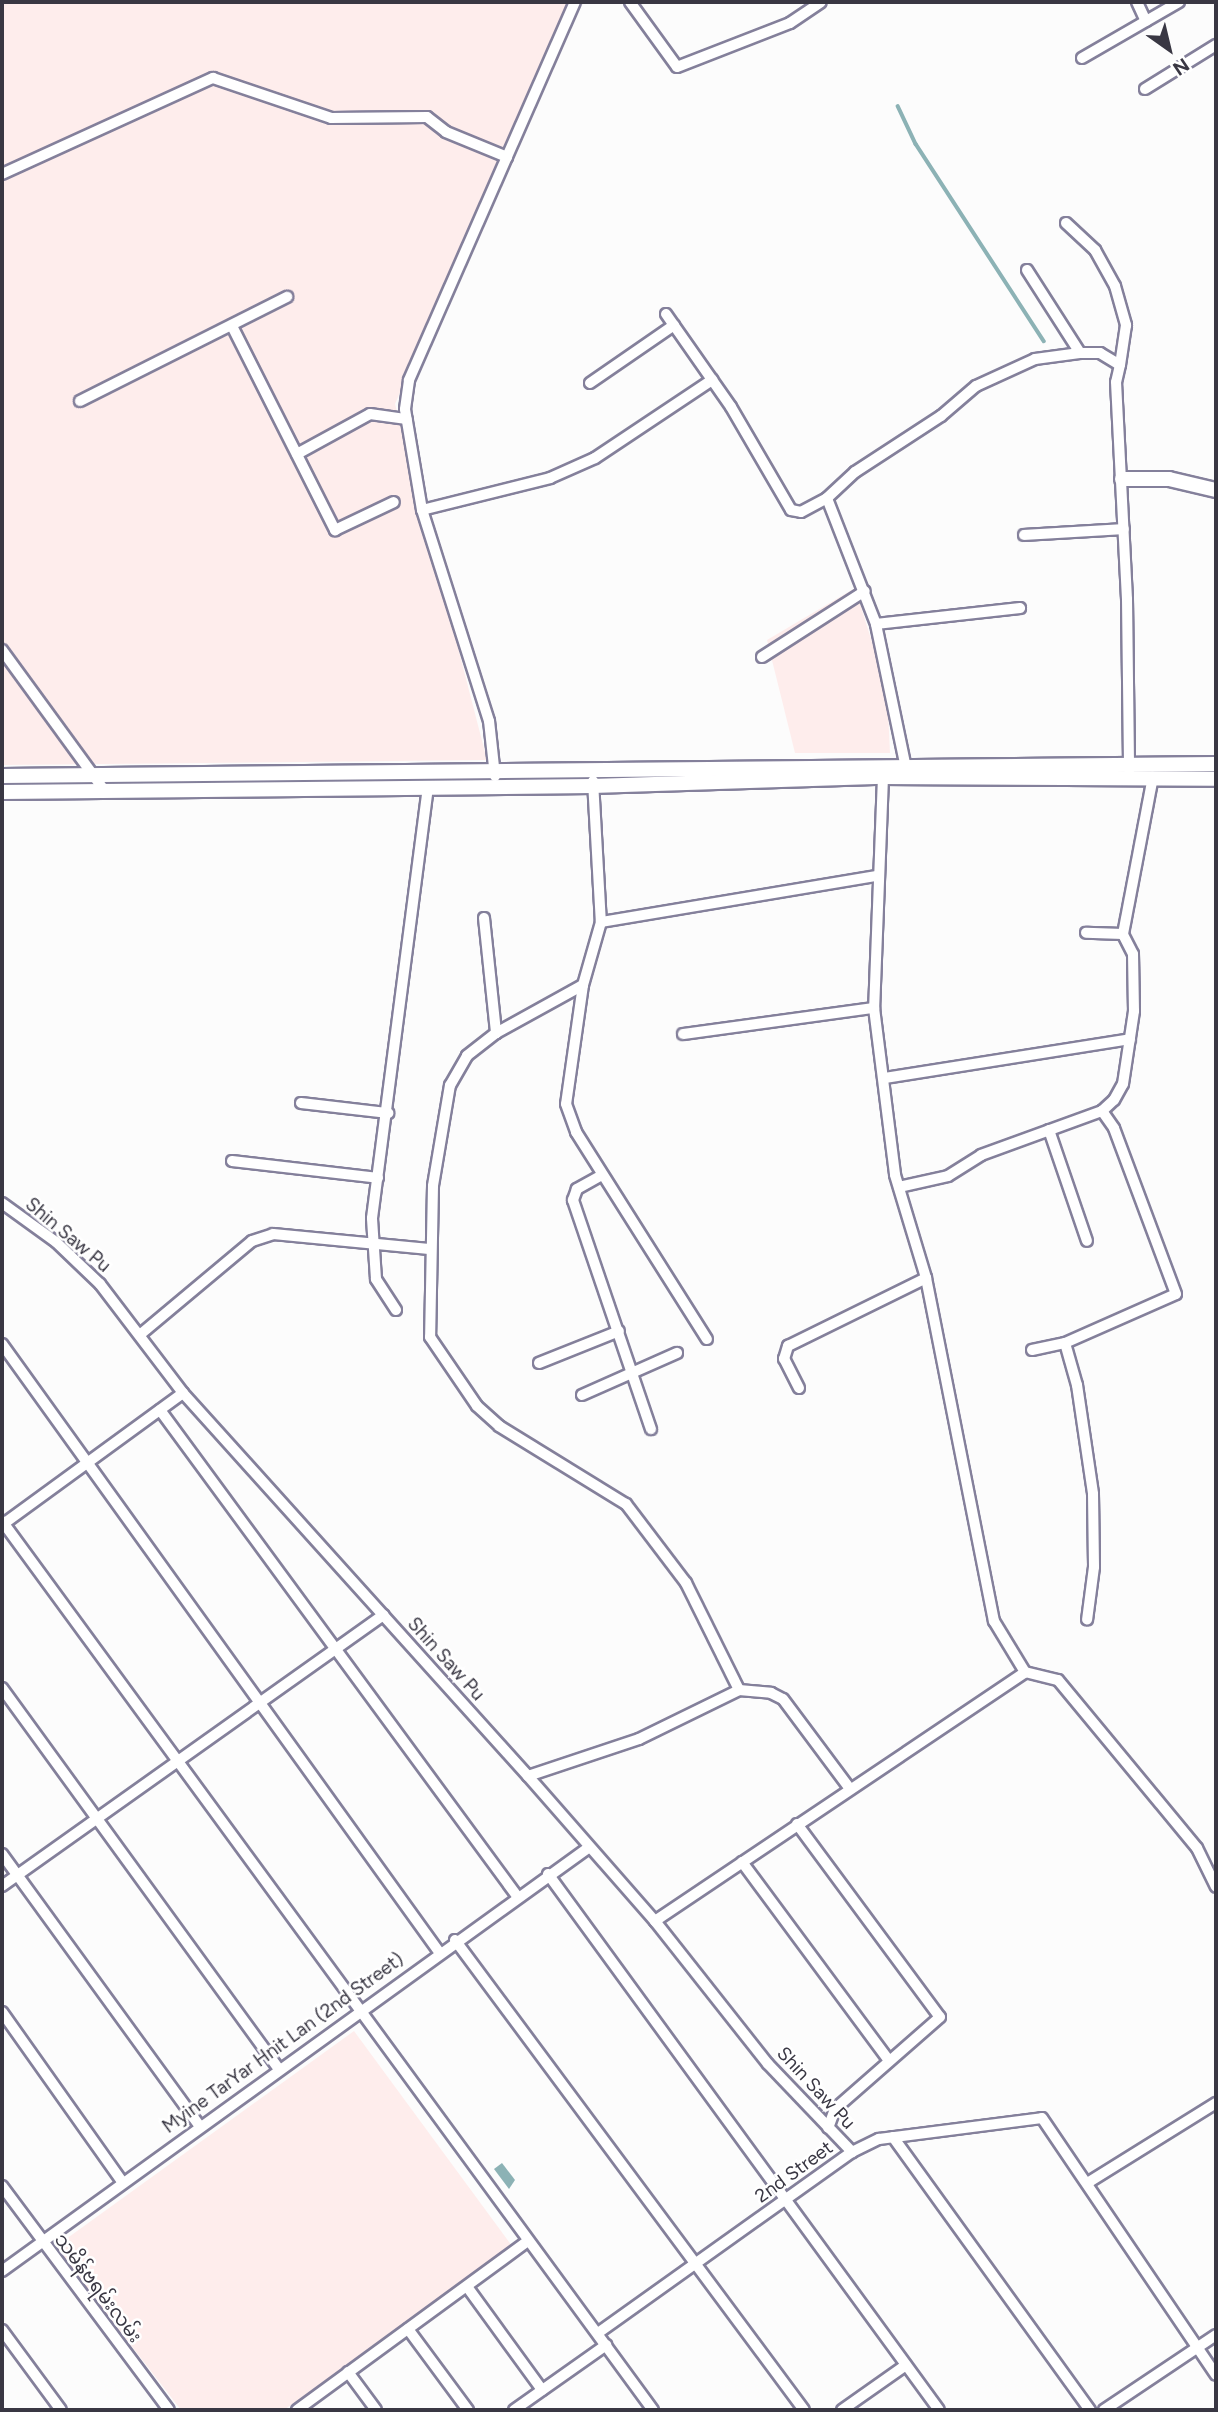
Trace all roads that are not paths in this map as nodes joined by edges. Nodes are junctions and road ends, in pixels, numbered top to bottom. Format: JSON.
{"nodes":[{"id":1,"x":575,"y":2,"type":"edge"},
{"id":2,"x":630,"y":2,"type":"edge"},
{"id":3,"x":821,"y":2,"type":"edge"},
{"id":4,"x":1137,"y":2,"type":"edge"},
{"id":5,"x":1179,"y":2,"type":"edge"},
{"id":6,"x":1146,"y":21,"type":"junction"},
{"id":7,"x":1216,"y":45,"type":"edge"},
{"id":8,"x":1082,"y":58,"type":"dead end"},
{"id":9,"x":1145,"y":89,"type":"dead end"},
{"id":10,"x":507,"y":157,"type":"junction"},
{"id":11,"x":2,"y":174,"type":"edge"},
{"id":12,"x":1066,"y":223,"type":"dead end"},
{"id":13,"x":1027,"y":270,"type":"dead end"},
{"id":14,"x":287,"y":298,"type":"dead end"},
{"id":15,"x":666,"y":314,"type":"dead end"},
{"id":16,"x":674,"y":325,"type":"junction"},
{"id":17,"x":232,"y":326,"type":"junction"},
{"id":18,"x":1080,"y":353,"type":"junction"},
{"id":19,"x":1120,"y":365,"type":"junction"},
{"id":20,"x":712,"y":380,"type":"junction"},
{"id":21,"x":590,"y":383,"type":"dead end"},
{"id":22,"x":80,"y":401,"type":"dead end"},
{"id":23,"x":407,"y":419,"type":"junction"},
{"id":24,"x":297,"y":454,"type":"junction"},
{"id":25,"x":1122,"y":480,"type":"junction"},
{"id":26,"x":1216,"y":491,"type":"edge"},
{"id":27,"x":827,"y":498,"type":"junction"},
{"id":28,"x":394,"y":502,"type":"dead end"},
{"id":29,"x":422,"y":510,"type":"junction"},
{"id":30,"x":1124,"y":529,"type":"junction"},
{"id":31,"x":1024,"y":534,"type":"dead end"},
{"id":32,"x":865,"y":591,"type":"junction"},
{"id":33,"x":1020,"y":608,"type":"dead end"},
{"id":34,"x":876,"y":624,"type":"junction"},
{"id":35,"x":2,"y":650,"type":"edge"},
{"id":36,"x":762,"y":657,"type":"dead end"},
{"id":37,"x":1216,"y":764,"type":"edge"},
{"id":38,"x":906,"y":768,"type":"junction"},
{"id":39,"x":594,"y":770,"type":"junction"},
{"id":40,"x":1129,"y":770,"type":"junction"},
{"id":41,"x":94,"y":775,"type":"junction"},
{"id":42,"x":2,"y":776,"type":"edge"},
{"id":43,"x":1153,"y":777,"type":"junction"},
{"id":44,"x":883,"y":778,"type":"junction"},
{"id":45,"x":495,"y":779,"type":"junction"},
{"id":46,"x":1216,"y":779,"type":"edge"},
{"id":47,"x":592,"y":786,"type":"junction"},
{"id":48,"x":428,"y":787,"type":"junction"},
{"id":49,"x":105,"y":791,"type":"junction"},
{"id":50,"x":2,"y":792,"type":"edge"},
{"id":51,"x":876,"y":876,"type":"junction"},
{"id":52,"x":484,"y":918,"type":"dead end"},
{"id":53,"x":601,"y":922,"type":"junction"},
{"id":54,"x":1086,"y":933,"type":"dead end"},
{"id":55,"x":1123,"y":933,"type":"junction"},
{"id":56,"x":583,"y":985,"type":"junction"},
{"id":57,"x":874,"y":1008,"type":"junction"},
{"id":58,"x":496,"y":1033,"type":"junction"},
{"id":59,"x":683,"y":1034,"type":"dead end"},
{"id":60,"x":1130,"y":1039,"type":"junction"},
{"id":61,"x":885,"y":1078,"type":"junction"},
{"id":62,"x":301,"y":1103,"type":"dead end"},
{"id":63,"x":1102,"y":1111,"type":"junction"},
{"id":64,"x":388,"y":1113,"type":"junction"},
{"id":65,"x":1049,"y":1130,"type":"junction"},
{"id":66,"x":232,"y":1161,"type":"dead end"},
{"id":67,"x":603,"y":1175,"type":"junction"},
{"id":68,"x":378,"y":1178,"type":"junction"},
{"id":69,"x":898,"y":1187,"type":"junction"},
{"id":70,"x":2,"y":1203,"type":"edge"},
{"id":71,"x":1087,"y":1241,"type":"dead end"},
{"id":72,"x":373,"y":1243,"type":"junction"},
{"id":73,"x":429,"y":1249,"type":"junction"},
{"id":74,"x":926,"y":1278,"type":"junction"},
{"id":75,"x":396,"y":1310,"type":"dead end"},
{"id":76,"x":619,"y":1331,"type":"junction"},
{"id":77,"x":142,"y":1334,"type":"junction"},
{"id":78,"x":707,"y":1339,"type":"dead end"},
{"id":79,"x":1065,"y":1343,"type":"junction"},
{"id":80,"x":2,"y":1344,"type":"edge"},
{"id":81,"x":1031,"y":1350,"type":"dead end"},
{"id":82,"x":677,"y":1353,"type":"dead end"},
{"id":83,"x":539,"y":1363,"type":"dead end"},
{"id":84,"x":634,"y":1370,"type":"junction"},
{"id":85,"x":799,"y":1388,"type":"dead end"},
{"id":86,"x":183,"y":1393,"type":"junction"},
{"id":87,"x":582,"y":1395,"type":"dead end"},
{"id":88,"x":160,"y":1410,"type":"junction"},
{"id":89,"x":651,"y":1429,"type":"dead end"},
{"id":90,"x":88,"y":1462,"type":"junction"},
{"id":91,"x":2,"y":1523,"type":"edge"},
{"id":92,"x":383,"y":1615,"type":"junction"},
{"id":93,"x":1087,"y":1620,"type":"dead end"},
{"id":94,"x":337,"y":1648,"type":"junction"},
{"id":95,"x":1025,"y":1672,"type":"junction"},
{"id":96,"x":2,"y":1688,"type":"edge"},
{"id":97,"x":738,"y":1690,"type":"junction"},
{"id":98,"x":260,"y":1703,"type":"junction"},
{"id":99,"x":179,"y":1760,"type":"junction"},
{"id":100,"x":528,"y":1776,"type":"junction"},
{"id":101,"x":850,"y":1789,"type":"junction"},
{"id":102,"x":96,"y":1819,"type":"junction"},
{"id":103,"x":797,"y":1824,"type":"junction"},
{"id":104,"x":588,"y":1848,"type":"junction"},
{"id":105,"x":2,"y":1854,"type":"edge"},
{"id":106,"x":742,"y":1862,"type":"junction"},
{"id":107,"x":548,"y":1874,"type":"junction"},
{"id":108,"x":17,"y":1875,"type":"junction"},
{"id":109,"x":2,"y":1886,"type":"edge"},
{"id":110,"x":1216,"y":1887,"type":"edge"},
{"id":111,"x":517,"y":1896,"type":"junction"},
{"id":112,"x":655,"y":1921,"type":"junction"},
{"id":113,"x":455,"y":1940,"type":"junction"},
{"id":114,"x":439,"y":1952,"type":"junction"},
{"id":115,"x":358,"y":2010,"type":"junction"},
{"id":116,"x":2,"y":2012,"type":"edge"},
{"id":117,"x":889,"y":2062,"type":"junction"},
{"id":118,"x":278,"y":2068,"type":"junction"},
{"id":119,"x":1216,"y":2103,"type":"edge"},
{"id":120,"x":199,"y":2125,"type":"junction"},
{"id":121,"x":828,"y":2127,"type":"junction"},
{"id":122,"x":893,"y":2137,"type":"junction"},
{"id":123,"x":852,"y":2152,"type":"junction"},
{"id":124,"x":1089,"y":2182,"type":"junction"},
{"id":125,"x":122,"y":2183,"type":"junction"},
{"id":126,"x":2,"y":2186,"type":"edge"},
{"id":127,"x":787,"y":2199,"type":"junction"},
{"id":128,"x":528,"y":2241,"type":"junction"},
{"id":129,"x":41,"y":2242,"type":"junction"},
{"id":130,"x":695,"y":2266,"type":"junction"},
{"id":131,"x":2,"y":2271,"type":"edge"},
{"id":132,"x":468,"y":2288,"type":"junction"},
{"id":133,"x":408,"y":2329,"type":"junction"},
{"id":134,"x":2,"y":2330,"type":"edge"},
{"id":135,"x":598,"y":2333,"type":"junction"},
{"id":136,"x":1216,"y":2335,"type":"edge"},
{"id":137,"x":606,"y":2345,"type":"junction"},
{"id":138,"x":1196,"y":2346,"type":"junction"},
{"id":139,"x":906,"y":2365,"type":"junction"},
{"id":140,"x":348,"y":2372,"type":"junction"},
{"id":141,"x":1216,"y":2375,"type":"edge"},
{"id":142,"x":542,"y":2390,"type":"junction"},
{"id":143,"x":61,"y":2410,"type":"edge"},
{"id":144,"x":169,"y":2410,"type":"edge"},
{"id":145,"x":297,"y":2410,"type":"edge"},
{"id":146,"x":376,"y":2410,"type":"edge"},
{"id":147,"x":468,"y":2410,"type":"edge"},
{"id":148,"x":514,"y":2410,"type":"edge"},
{"id":149,"x":653,"y":2410,"type":"edge"},
{"id":150,"x":804,"y":2410,"type":"edge"},
{"id":151,"x":842,"y":2410,"type":"edge"},
{"id":152,"x":939,"y":2410,"type":"edge"},
{"id":153,"x":1090,"y":2410,"type":"edge"},
{"id":154,"x":1104,"y":2410,"type":"edge"}],
"edges":[{"from":1,"to":10,"type":"street"},
{"from":2,"to":3,"type":"street"},
{"from":4,"to":6,"type":"street"},
{"from":5,"to":6,"type":"street"},
{"from":6,"to":8,"type":"street"},
{"from":7,"to":9,"type":"street"},
{"from":10,"to":11,"type":"street"},
{"from":10,"to":23,"type":"street"},
{"from":12,"to":19,"type":"street"},
{"from":13,"to":18,"type":"street"},
{"from":14,"to":17,"type":"street"},
{"from":15,"to":16,"type":"street"},
{"from":16,"to":20,"type":"street"},
{"from":16,"to":21,"type":"street"},
{"from":17,"to":22,"type":"street"},
{"from":17,"to":24,"type":"street"},
{"from":18,"to":19,"type":"street"},
{"from":18,"to":27,"type":"street"},
{"from":19,"to":25,"type":"street"},
{"from":20,"to":27,"type":"street"},
{"from":20,"to":29,"type":"street"},
{"from":23,"to":24,"type":"street"},
{"from":23,"to":29,"type":"street"},
{"from":24,"to":28,"type":"street"},
{"from":25,"to":26,"type":"main road"},
{"from":25,"to":30,"type":"street"},
{"from":27,"to":32,"type":"street"},
{"from":29,"to":45,"type":"street"},
{"from":30,"to":31,"type":"street"},
{"from":30,"to":40,"type":"street"},
{"from":32,"to":34,"type":"street"},
{"from":32,"to":36,"type":"street"},
{"from":33,"to":34,"type":"street"},
{"from":34,"to":38,"type":"street"},
{"from":35,"to":41,"type":"street"},
{"from":37,"to":40,"type":"main road"},
{"from":38,"to":39,"type":"main road"},
{"from":38,"to":40,"type":"main road"},
{"from":39,"to":45,"type":"main road"},
{"from":39,"to":47,"type":"street"},
{"from":40,"to":43,"type":"main road"},
{"from":40,"to":44,"type":"main road"},
{"from":41,"to":42,"type":"main road"},
{"from":41,"to":45,"type":"main road"},
{"from":41,"to":49,"type":"street"},
{"from":43,"to":46,"type":"main road"},
{"from":43,"to":55,"type":"street"},
{"from":44,"to":47,"type":"main road"},
{"from":44,"to":51,"type":"street"},
{"from":45,"to":47,"type":"main road"},
{"from":45,"to":48,"type":"main road"},
{"from":47,"to":53,"type":"street"},
{"from":48,"to":49,"type":"main road"},
{"from":48,"to":64,"type":"street"},
{"from":49,"to":50,"type":"main road"},
{"from":51,"to":53,"type":"street"},
{"from":51,"to":57,"type":"street"},
{"from":52,"to":58,"type":"street"},
{"from":53,"to":56,"type":"street"},
{"from":54,"to":55,"type":"street"},
{"from":55,"to":60,"type":"street"},
{"from":56,"to":58,"type":"street"},
{"from":56,"to":67,"type":"street"},
{"from":57,"to":59,"type":"street"},
{"from":57,"to":61,"type":"street"},
{"from":58,"to":73,"type":"street"},
{"from":60,"to":61,"type":"street"},
{"from":60,"to":63,"type":"street"},
{"from":61,"to":69,"type":"street"},
{"from":62,"to":64,"type":"street"},
{"from":63,"to":65,"type":"street"},
{"from":63,"to":79,"type":"street"},
{"from":64,"to":68,"type":"street"},
{"from":65,"to":69,"type":"street"},
{"from":65,"to":71,"type":"street"},
{"from":66,"to":68,"type":"street"},
{"from":67,"to":76,"type":"street"},
{"from":67,"to":78,"type":"street"},
{"from":68,"to":72,"type":"street"},
{"from":69,"to":74,"type":"street"},
{"from":70,"to":77,"type":"street","name":"Shin Saw Pu"},
{"from":72,"to":73,"type":"street"},
{"from":72,"to":75,"type":"street"},
{"from":72,"to":77,"type":"street"},
{"from":73,"to":97,"type":"street"},
{"from":74,"to":85,"type":"street"},
{"from":74,"to":95,"type":"street"},
{"from":76,"to":83,"type":"street"},
{"from":76,"to":84,"type":"street"},
{"from":77,"to":86,"type":"street","name":"Shin Saw Pu"},
{"from":79,"to":81,"type":"street"},
{"from":79,"to":93,"type":"street"},
{"from":80,"to":90,"type":"street"},
{"from":82,"to":84,"type":"street"},
{"from":84,"to":87,"type":"street"},
{"from":84,"to":89,"type":"street"},
{"from":86,"to":88,"type":"street"},
{"from":86,"to":92,"type":"street","name":"Shin Saw Pu"},
{"from":88,"to":90,"type":"street"},
{"from":88,"to":94,"type":"street"},
{"from":90,"to":91,"type":"street"},
{"from":90,"to":98,"type":"street"},
{"from":91,"to":99,"type":"street"},
{"from":92,"to":94,"type":"street"},
{"from":92,"to":100,"type":"street","name":"Shin Saw Pu"},
{"from":94,"to":98,"type":"street"},
{"from":94,"to":111,"type":"street"},
{"from":95,"to":101,"type":"street"},
{"from":95,"to":110,"type":"street"},
{"from":96,"to":102,"type":"street"},
{"from":97,"to":100,"type":"street"},
{"from":97,"to":101,"type":"street"},
{"from":98,"to":99,"type":"street"},
{"from":98,"to":114,"type":"street"},
{"from":99,"to":102,"type":"street"},
{"from":99,"to":115,"type":"street"},
{"from":100,"to":104,"type":"street","name":"Shin Saw Pu"},
{"from":101,"to":103,"type":"street"},
{"from":102,"to":108,"type":"street"},
{"from":102,"to":118,"type":"street"},
{"from":103,"to":106,"type":"street"},
{"from":103,"to":117,"type":"street"},
{"from":104,"to":107,"type":"street","name":"Myine TarYar Hnit Lan (2nd Street)"},
{"from":104,"to":112,"type":"street","name":"Shin Saw Pu"},
{"from":105,"to":108,"type":"street"},
{"from":106,"to":112,"type":"street"},
{"from":106,"to":117,"type":"street"},
{"from":107,"to":111,"type":"street","name":"Myine TarYar Hnit Lan (2nd Street)"},
{"from":107,"to":127,"type":"street"},
{"from":108,"to":109,"type":"street"},
{"from":108,"to":120,"type":"street"},
{"from":111,"to":113,"type":"street","name":"Myine TarYar Hnit Lan (2nd Street)"},
{"from":112,"to":121,"type":"street","name":"Shin Saw Pu"},
{"from":113,"to":114,"type":"street","name":"Myine TarYar Hnit Lan (2nd Street)"},
{"from":113,"to":130,"type":"street"},
{"from":114,"to":115,"type":"street","name":"Myine TarYar Hnit Lan (2nd Street)"},
{"from":115,"to":118,"type":"street","name":"Myine TarYar Hnit Lan (2nd Street)"},
{"from":115,"to":128,"type":"street"},
{"from":116,"to":125,"type":"street"},
{"from":117,"to":121,"type":"street"},
{"from":118,"to":120,"type":"street","name":"Myine TarYar Hnit Lan (2nd Street)"},
{"from":119,"to":124,"type":"street"},
{"from":120,"to":125,"type":"street","name":"Myine TarYar Hnit Lan (2nd Street)"},
{"from":121,"to":123,"type":"street","name":"Shin Saw Pu"},
{"from":122,"to":123,"type":"street","name":"2nd Street"},
{"from":122,"to":124,"type":"street","name":"2nd Street"},
{"from":122,"to":153,"type":"street"},
{"from":123,"to":127,"type":"street","name":"2nd Street"},
{"from":124,"to":138,"type":"street"},
{"from":125,"to":129,"type":"street","name":"Myine TarYar Hnit Lan (2nd Street)"},
{"from":126,"to":129,"type":"street","name":"သမိန်ဗရမ်းလမ်း"},
{"from":127,"to":130,"type":"street","name":"2nd Street"},
{"from":127,"to":139,"type":"street"},
{"from":128,"to":132,"type":"street"},
{"from":128,"to":135,"type":"street"},
{"from":129,"to":131,"type":"street","name":"Myine TarYar Hnit Lan (2nd Street)"},
{"from":129,"to":144,"type":"street","name":"သမိန်ဗရမ်းလမ်း"},
{"from":130,"to":135,"type":"street","name":"2nd Street"},
{"from":130,"to":150,"type":"street"},
{"from":132,"to":133,"type":"street"},
{"from":132,"to":142,"type":"street"},
{"from":133,"to":140,"type":"street"},
{"from":133,"to":147,"type":"street"},
{"from":134,"to":143,"type":"street"},
{"from":135,"to":137,"type":"street"},
{"from":136,"to":138,"type":"street"},
{"from":137,"to":142,"type":"street"},
{"from":137,"to":149,"type":"street"},
{"from":138,"to":141,"type":"street"},
{"from":138,"to":154,"type":"street"},
{"from":139,"to":151,"type":"street"},
{"from":139,"to":152,"type":"street"},
{"from":140,"to":145,"type":"street"},
{"from":140,"to":146,"type":"street"},
{"from":142,"to":148,"type":"street"}]}
